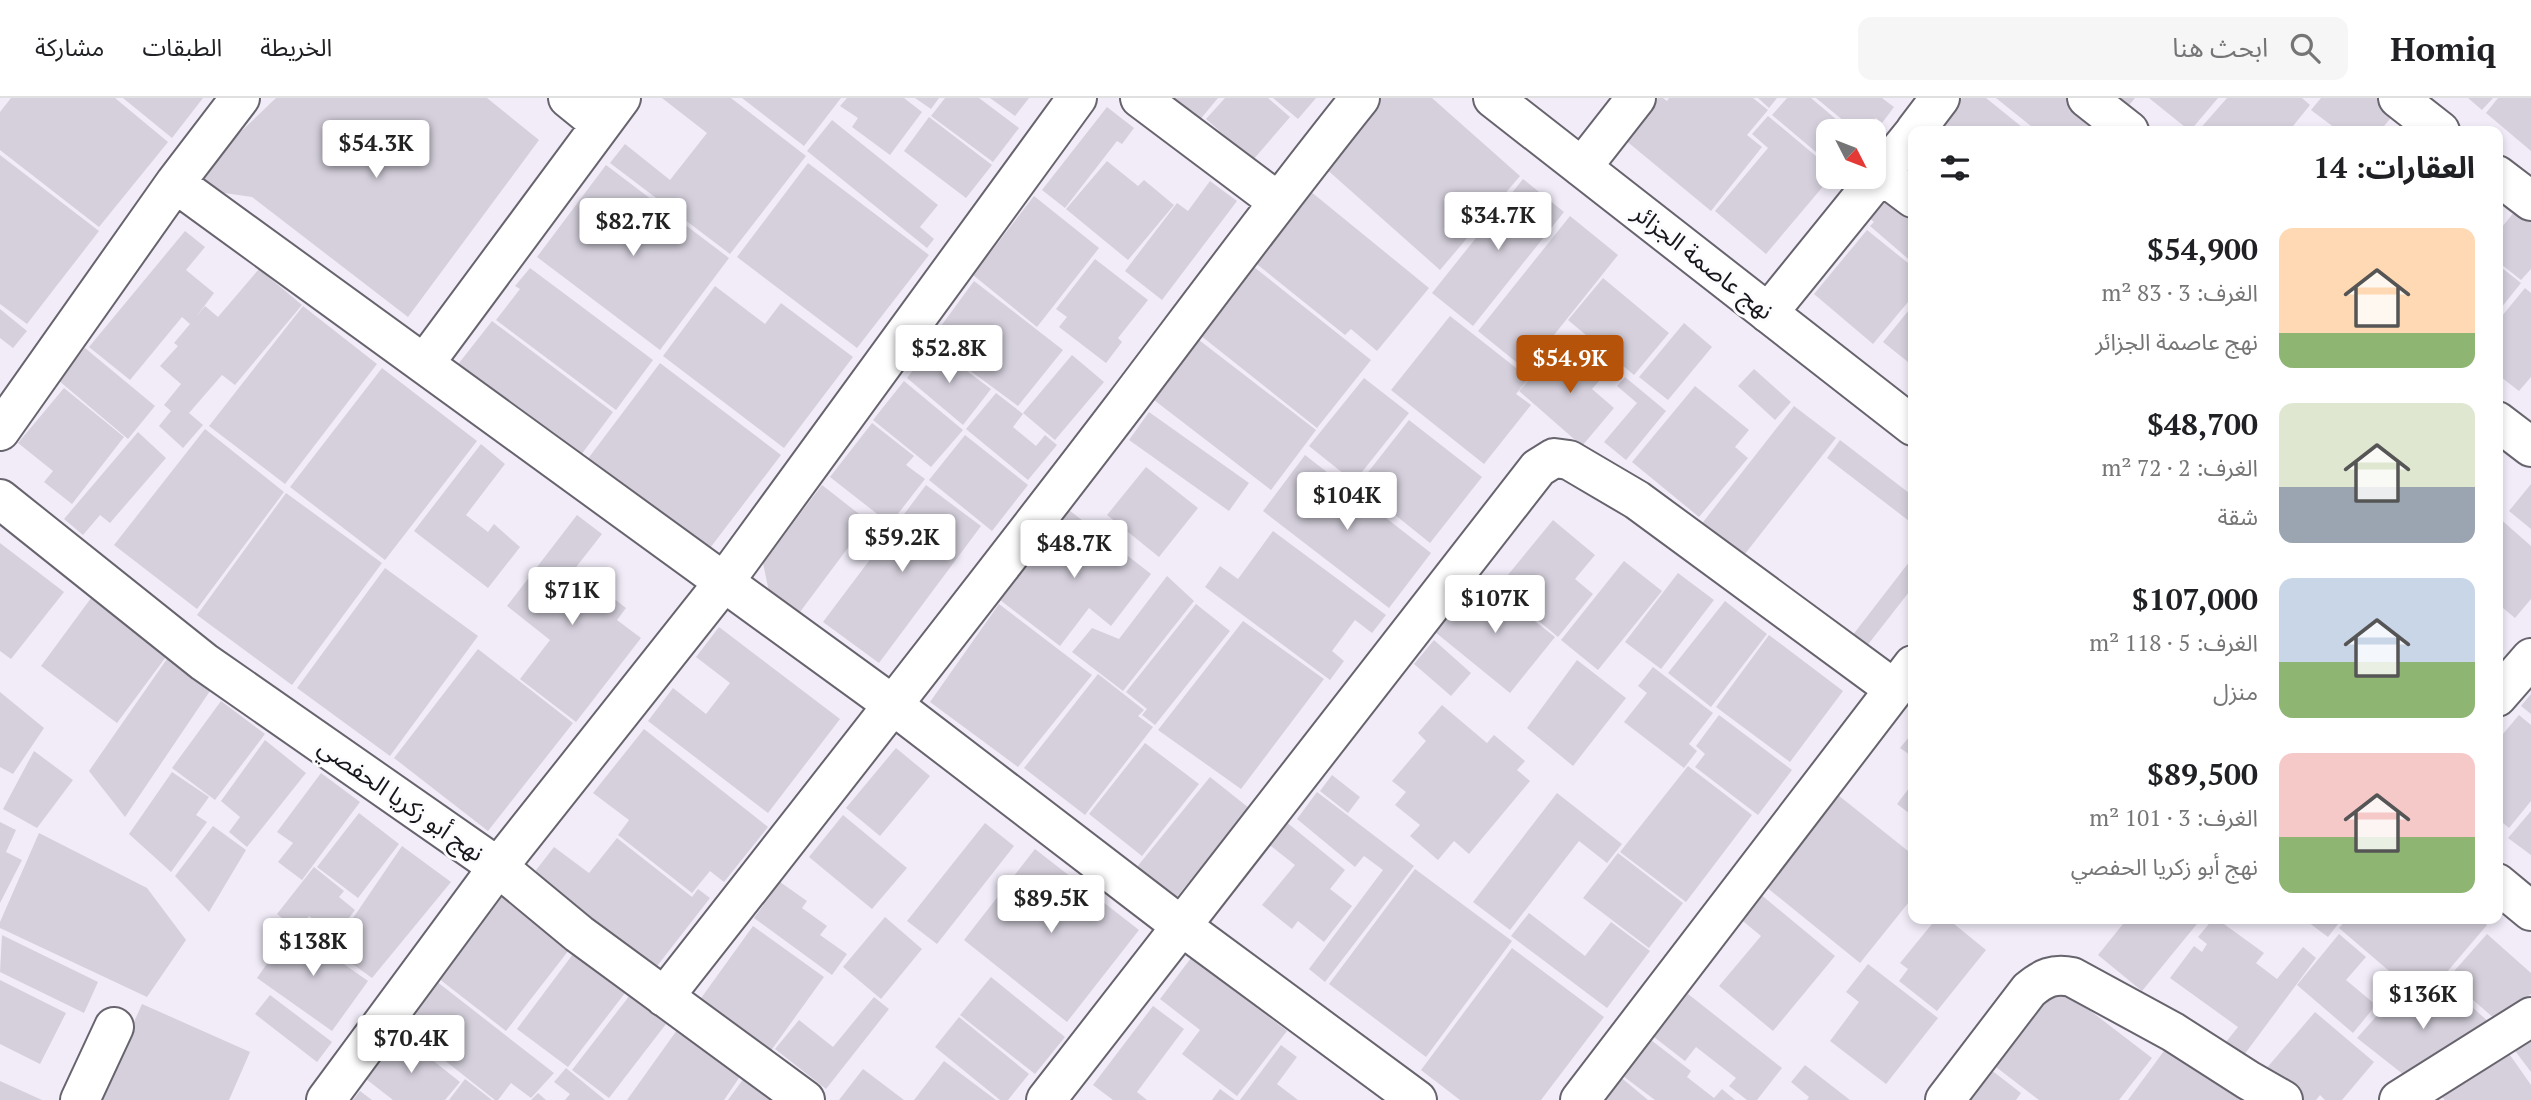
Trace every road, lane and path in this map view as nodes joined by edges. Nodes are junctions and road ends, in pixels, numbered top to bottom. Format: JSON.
{"nodes":[{"id":1,"x":240,"y":98,"type":"edge"},
{"id":2,"x":568,"y":98,"type":"edge"},
{"id":3,"x":1077,"y":98,"type":"edge"},
{"id":4,"x":1140,"y":98,"type":"edge"},
{"id":5,"x":1360,"y":98,"type":"edge"},
{"id":6,"x":1493,"y":98,"type":"edge"},
{"id":7,"x":1636,"y":98,"type":"edge"},
{"id":8,"x":1940,"y":98,"type":"edge"},
{"id":9,"x":2087,"y":98,"type":"edge"},
{"id":10,"x":2399,"y":98,"type":"edge"},
{"id":11,"x":610,"y":111,"type":"edge"},
{"id":12,"x":1919,"y":126,"type":"edge"},
{"id":13,"x":2123,"y":126,"type":"edge"},
{"id":14,"x":2434,"y":126,"type":"edge"},
{"id":15,"x":1908,"y":140,"type":"edge"},
{"id":16,"x":1582,"y":167,"type":"junction"},
{"id":17,"x":1886,"y":168,"type":"edge"},
{"id":18,"x":1886,"y":178,"type":"edge"},
{"id":19,"x":2503,"y":180,"type":"edge"},
{"id":20,"x":175,"y":183,"type":"junction"},
{"id":21,"x":1869,"y":189,"type":"edge"},
{"id":22,"x":1908,"y":194,"type":"edge"},
{"id":23,"x":1277,"y":201,"type":"junction"},
{"id":24,"x":2531,"y":201,"type":"edge"},
{"id":25,"x":1768,"y":313,"type":"junction"},
{"id":26,"x":424,"y":364,"type":"junction"},
{"id":27,"x":1908,"y":422,"type":"edge"},
{"id":28,"x":2503,"y":426,"type":"edge"},
{"id":29,"x":0,"y":431,"type":"edge"},
{"id":30,"x":2531,"y":447,"type":"edge"},
{"id":31,"x":0,"y":499,"type":"edge"},
{"id":32,"x":724,"y":582,"type":"junction"},
{"id":33,"x":1904,"y":677,"type":"edge"},
{"id":34,"x":893,"y":705,"type":"junction"},
{"id":35,"x":498,"y":867,"type":"junction"},
{"id":36,"x":2503,"y":888,"type":"edge"},
{"id":37,"x":2531,"y":911,"type":"edge"},
{"id":38,"x":1180,"y":925,"type":"junction"},
{"id":39,"x":664,"y":997,"type":"junction"},
{"id":40,"x":2531,"y":1017,"type":"edge"},
{"id":41,"x":114,"y":1027,"type":"dead end"},
{"id":42,"x":80,"y":1100,"type":"edge"},
{"id":43,"x":326,"y":1100,"type":"edge"},
{"id":44,"x":804,"y":1100,"type":"edge"},
{"id":45,"x":1046,"y":1100,"type":"edge"},
{"id":46,"x":1417,"y":1100,"type":"edge"},
{"id":47,"x":1580,"y":1100,"type":"edge"},
{"id":48,"x":1945,"y":1100,"type":"edge"},
{"id":49,"x":2283,"y":1100,"type":"edge"},
{"id":50,"x":2399,"y":1100,"type":"edge"}],
"edges":[{"from":1,"to":20,"type":"street"},
{"from":2,"to":11,"type":"street"},
{"from":3,"to":32,"type":"street"},
{"from":4,"to":23,"type":"street"},
{"from":5,"to":23,"type":"street"},
{"from":6,"to":16,"type":"street","name":"نهج عاصمة الجزائر"},
{"from":7,"to":16,"type":"street"},
{"from":8,"to":12,"type":"street"},
{"from":9,"to":13,"type":"street"},
{"from":10,"to":14,"type":"street"},
{"from":11,"to":26,"type":"street"},
{"from":15,"to":17,"type":"street"},
{"from":16,"to":25,"type":"street","name":"نهج عاصمة الجزائر"},
{"from":18,"to":22,"type":"street"},
{"from":19,"to":24,"type":"street"},
{"from":20,"to":26,"type":"street"},
{"from":20,"to":29,"type":"street"},
{"from":21,"to":25,"type":"street"},
{"from":23,"to":34,"type":"street"},
{"from":25,"to":27,"type":"street","name":"نهج عاصمة الجزائر"},
{"from":26,"to":32,"type":"street"},
{"from":28,"to":30,"type":"street"},
{"from":31,"to":35,"type":"street","name":"نهج أبو زكريا الحفصي"},
{"from":32,"to":34,"type":"street"},
{"from":32,"to":35,"type":"street"},
{"from":33,"to":38,"type":"street"},
{"from":33,"to":47,"type":"street"},
{"from":34,"to":38,"type":"street"},
{"from":34,"to":39,"type":"street"},
{"from":35,"to":39,"type":"street","name":"نهج أبو زكريا الحفصي"},
{"from":35,"to":43,"type":"street"},
{"from":36,"to":37,"type":"street"},
{"from":38,"to":45,"type":"street"},
{"from":38,"to":46,"type":"street"},
{"from":39,"to":44,"type":"street","name":"نهج أبو زكريا الحفصي"},
{"from":40,"to":50,"type":"street"},
{"from":41,"to":42,"type":"street"},
{"from":48,"to":49,"type":"street"}]}
